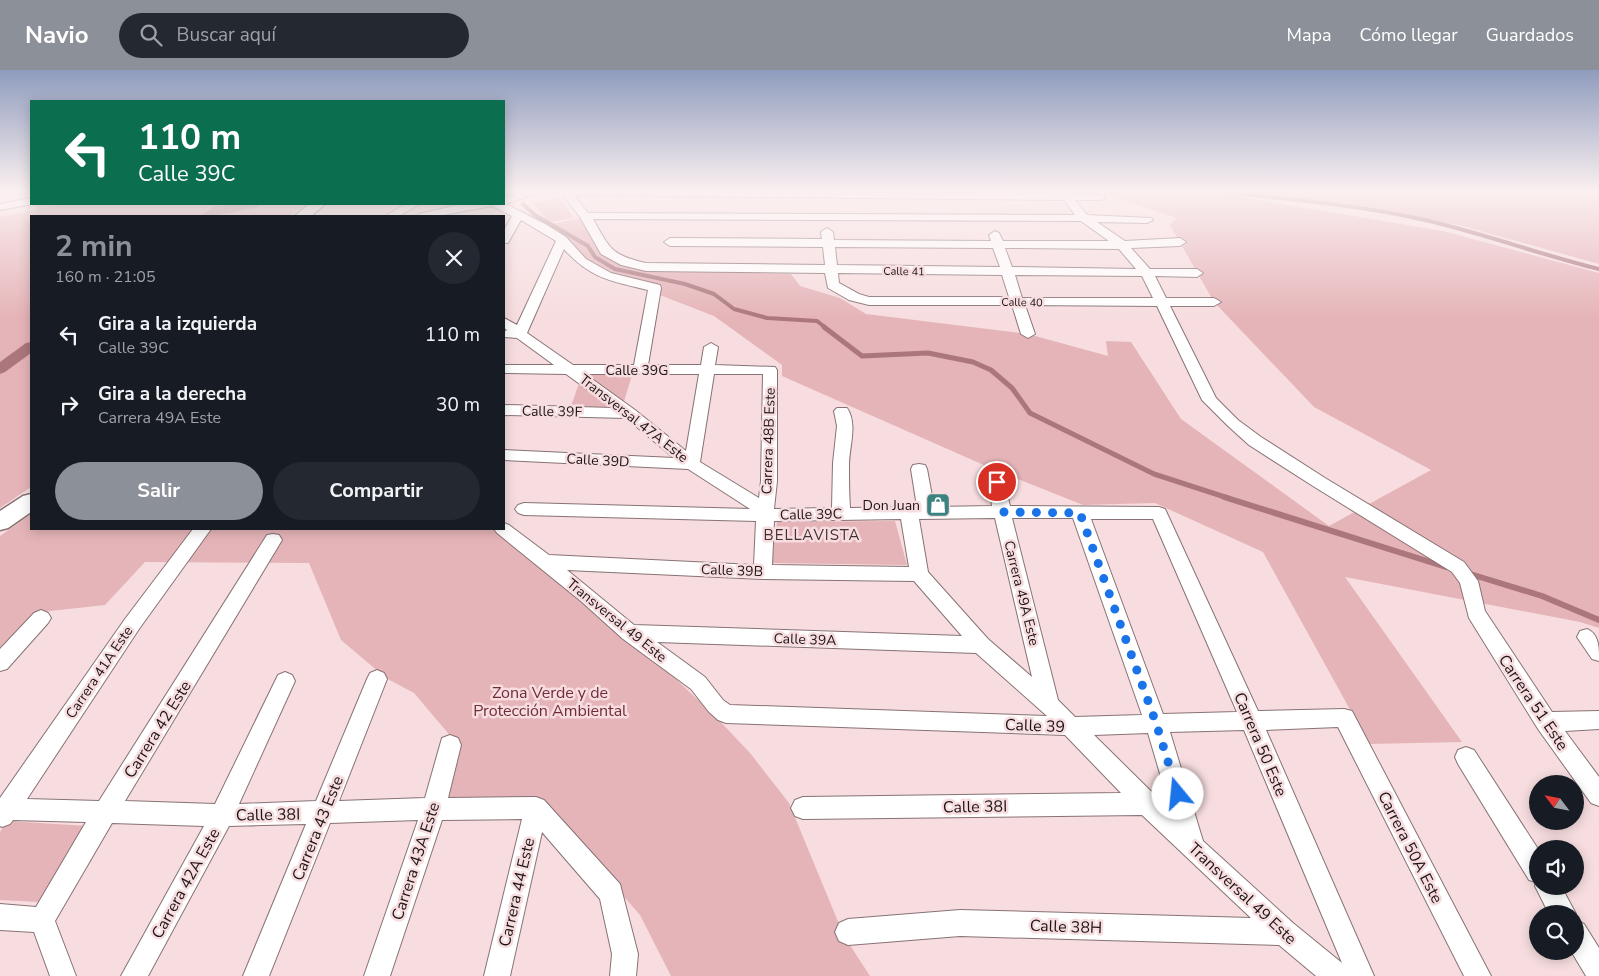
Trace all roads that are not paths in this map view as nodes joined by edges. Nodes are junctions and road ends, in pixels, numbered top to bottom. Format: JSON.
{"nodes":[{"id":1,"x":552,"y":233,"type":"edge"},
{"id":2,"x":595,"y":233,"type":"edge"},
{"id":3,"x":672,"y":233,"type":"edge"},
{"id":4,"x":715,"y":233,"type":"edge"},
{"id":5,"x":827,"y":233,"type":"edge"},
{"id":6,"x":995,"y":233,"type":"edge"},
{"id":7,"x":1038,"y":233,"type":"edge"},
{"id":8,"x":1049,"y":233,"type":"edge"},
{"id":9,"x":1060,"y":233,"type":"edge"},
{"id":10,"x":1106,"y":233,"type":"edge"},
{"id":11,"x":562,"y":240,"type":"junction"},
{"id":12,"x":828,"y":242,"type":"junction"},
{"id":13,"x":1180,"y":242,"type":"dead end"},
{"id":14,"x":998,"y":243,"type":"junction"},
{"id":15,"x":1122,"y":245,"type":"junction"},
{"id":16,"x":667,"y":268,"type":"junction"},
{"id":17,"x":831,"y":270,"type":"junction"},
{"id":18,"x":1009,"y":272,"type":"junction"},
{"id":19,"x":1064,"y":273,"type":"junction"},
{"id":20,"x":1148,"y":273,"type":"junction"},
{"id":21,"x":1197,"y":273,"type":"dead end"},
{"id":22,"x":1017,"y":302,"type":"junction"},
{"id":23,"x":1214,"y":302,"type":"dead end"},
{"id":24,"x":1162,"y":303,"type":"junction"},
{"id":25,"x":505,"y":323,"type":"edge"},
{"id":26,"x":505,"y":334,"type":"edge"},
{"id":27,"x":520,"y":334,"type":"junction"},
{"id":28,"x":1028,"y":334,"type":"dead end"},
{"id":29,"x":711,"y":348,"type":"dead end"},
{"id":30,"x":505,"y":370,"type":"edge"},
{"id":31,"x":573,"y":370,"type":"junction"},
{"id":32,"x":640,"y":370,"type":"junction"},
{"id":33,"x":706,"y":370,"type":"junction"},
{"id":34,"x":770,"y":370,"type":"joint"},
{"id":35,"x":505,"y":410,"type":"edge"},
{"id":36,"x":842,"y":411,"type":"dead end"},
{"id":37,"x":630,"y":413,"type":"junction"},
{"id":38,"x":505,"y":455,"type":"edge"},
{"id":39,"x":692,"y":464,"type":"junction"},
{"id":40,"x":919,"y":469,"type":"dead end"},
{"id":41,"x":997,"y":482,"type":"dead end"},
{"id":42,"x":30,"y":502,"type":"edge"},
{"id":43,"x":524,"y":509,"type":"dead end"},
{"id":44,"x":1002,"y":512,"type":"junction"},
{"id":45,"x":765,"y":513,"type":"junction"},
{"id":46,"x":841,"y":513,"type":"junction"},
{"id":47,"x":917,"y":513,"type":"junction"},
{"id":48,"x":1080,"y":513,"type":"junction"},
{"id":49,"x":1159,"y":514,"type":"joint"},
{"id":50,"x":0,"y":522,"type":"edge"},
{"id":51,"x":201,"y":530,"type":"edge"},
{"id":52,"x":504,"y":530,"type":"edge"},
{"id":53,"x":273,"y":540,"type":"dead end"},
{"id":54,"x":545,"y":562,"type":"junction"},
{"id":55,"x":763,"y":572,"type":"junction"},
{"id":56,"x":918,"y":574,"type":"junction"},
{"id":57,"x":41,"y":618,"type":"dead end"},
{"id":58,"x":630,"y":633,"type":"junction"},
{"id":59,"x":1587,"y":636,"type":"dead end"},
{"id":60,"x":981,"y":645,"type":"junction"},
{"id":61,"x":1599,"y":653,"type":"edge"},
{"id":62,"x":0,"y":663,"type":"edge"},
{"id":63,"x":377,"y":679,"type":"dead end"},
{"id":64,"x":285,"y":681,"type":"dead end"},
{"id":65,"x":1049,"y":704,"type":"junction"},
{"id":66,"x":726,"y":714,"type":"joint"},
{"id":67,"x":1344,"y":718,"type":"joint"},
{"id":68,"x":1599,"y":720,"type":"edge"},
{"id":69,"x":1252,"y":722,"type":"junction"},
{"id":70,"x":1546,"y":722,"type":"junction"},
{"id":71,"x":1156,"y":723,"type":"junction"},
{"id":72,"x":1072,"y":726,"type":"junction"},
{"id":73,"x":450,"y":745,"type":"dead end"},
{"id":74,"x":1466,"y":757,"type":"dead end"},
{"id":75,"x":1599,"y":796,"type":"edge"},
{"id":76,"x":1147,"y":804,"type":"junction"},
{"id":77,"x":434,"y":808,"type":"junction"},
{"id":78,"x":536,"y":808,"type":"junction"},
{"id":79,"x":803,"y":808,"type":"dead end"},
{"id":80,"x":106,"y":811,"type":"junction"},
{"id":81,"x":2,"y":812,"type":"edge"},
{"id":82,"x":324,"y":812,"type":"junction"},
{"id":83,"x":222,"y":815,"type":"junction"},
{"id":84,"x":1193,"y":846,"type":"junction"},
{"id":85,"x":1529,"y":857,"type":"edge"},
{"id":86,"x":0,"y":917,"type":"edge"},
{"id":87,"x":42,"y":920,"type":"junction"},
{"id":88,"x":848,"y":932,"type":"dead end"},
{"id":89,"x":1284,"y":932,"type":"junction"},
{"id":90,"x":1584,"y":948,"type":"edge"},
{"id":91,"x":624,"y":965,"type":"edge"},
{"id":92,"x":1599,"y":972,"type":"edge"},
{"id":93,"x":63,"y":976,"type":"edge"},
{"id":94,"x":134,"y":976,"type":"edge"},
{"id":95,"x":256,"y":976,"type":"edge"},
{"id":96,"x":377,"y":976,"type":"edge"},
{"id":97,"x":497,"y":976,"type":"edge"},
{"id":98,"x":1337,"y":976,"type":"edge"},
{"id":99,"x":1361,"y":976,"type":"edge"},
{"id":100,"x":1478,"y":976,"type":"edge"}],
"edges":[{"from":1,"to":11,"type":"street"},
{"from":2,"to":16,"type":"street","name":"Calle 41"},
{"from":3,"to":16,"type":"street"},
{"from":4,"to":12,"type":"street"},
{"from":5,"to":12,"type":"street"},
{"from":6,"to":14,"type":"street"},
{"from":7,"to":14,"type":"street"},
{"from":8,"to":19,"type":"street"},
{"from":9,"to":15,"type":"street"},
{"from":10,"to":15,"type":"street"},
{"from":11,"to":27,"type":"street"},
{"from":11,"to":32,"type":"street"},
{"from":12,"to":14,"type":"street"},
{"from":12,"to":17,"type":"street"},
{"from":13,"to":15,"type":"street"},
{"from":14,"to":18,"type":"street"},
{"from":15,"to":20,"type":"street"},
{"from":16,"to":17,"type":"street","name":"Calle 41"},
{"from":17,"to":18,"type":"street","name":"Calle 41"},
{"from":17,"to":22,"type":"street","name":"Calle 40"},
{"from":18,"to":19,"type":"street","name":"Calle 41"},
{"from":18,"to":22,"type":"street"},
{"from":19,"to":20,"type":"street","name":"Calle 41"},
{"from":20,"to":21,"type":"street","name":"Calle 41"},
{"from":20,"to":24,"type":"street"},
{"from":22,"to":24,"type":"street","name":"Calle 40"},
{"from":22,"to":28,"type":"street"},
{"from":23,"to":24,"type":"street","name":"Calle 40"},
{"from":24,"to":70,"type":"street","name":"Carrera 51 Este"},
{"from":25,"to":27,"type":"street","name":"Transversal 47A Este"},
{"from":26,"to":27,"type":"street"},
{"from":27,"to":31,"type":"street","name":"Transversal 47A Este"},
{"from":29,"to":33,"type":"street"},
{"from":30,"to":31,"type":"street","name":"Calle 39G"},
{"from":31,"to":32,"type":"street","name":"Calle 39G"},
{"from":31,"to":37,"type":"street","name":"Transversal 47A Este"},
{"from":32,"to":33,"type":"street","name":"Calle 39G"},
{"from":33,"to":34,"type":"street","name":"Calle 39G"},
{"from":33,"to":39,"type":"street"},
{"from":34,"to":45,"type":"street","name":"Carrera 48B Este"},
{"from":35,"to":37,"type":"street","name":"Calle 39F"},
{"from":36,"to":46,"type":"street"},
{"from":37,"to":39,"type":"street","name":"Transversal 47A Este"},
{"from":38,"to":39,"type":"street","name":"Calle 39D"},
{"from":39,"to":45,"type":"street","name":"Transversal 47A Este"},
{"from":40,"to":47,"type":"street"},
{"from":41,"to":44,"type":"street","name":"Carrera 49A Este"},
{"from":42,"to":50,"type":"street"},
{"from":43,"to":45,"type":"street","name":"Calle 39C"},
{"from":44,"to":47,"type":"street","name":"Calle 39C"},
{"from":44,"to":48,"type":"street","name":"Calle 39C"},
{"from":44,"to":65,"type":"street","name":"Carrera 49A Este"},
{"from":45,"to":46,"type":"street","name":"Calle 39C"},
{"from":45,"to":55,"type":"street","name":"Carrera 48B Este"},
{"from":46,"to":47,"type":"street","name":"Calle 39C"},
{"from":47,"to":56,"type":"street"},
{"from":48,"to":49,"type":"street","name":"Calle 39C"},
{"from":48,"to":71,"type":"street"},
{"from":49,"to":69,"type":"street","name":"Carrera 50 Este"},
{"from":51,"to":81,"type":"street","name":"Carrera 41A Este"},
{"from":52,"to":54,"type":"street","name":"Transversal 49 Este"},
{"from":53,"to":80,"type":"street","name":"Carrera 42 Este"},
{"from":54,"to":55,"type":"street","name":"Calle 39B"},
{"from":54,"to":58,"type":"street","name":"Transversal 49 Este"},
{"from":55,"to":56,"type":"street","name":"Calle 39B"},
{"from":56,"to":60,"type":"street","name":"Transversal 49 Este"},
{"from":57,"to":62,"type":"street"},
{"from":58,"to":60,"type":"street","name":"Calle 39A"},
{"from":58,"to":66,"type":"street","name":"Transversal 49 Este"},
{"from":59,"to":61,"type":"street"},
{"from":60,"to":65,"type":"street","name":"Transversal 49 Este"},
{"from":63,"to":82,"type":"street","name":"Carrera 43 Este"},
{"from":64,"to":83,"type":"street","name":"Carrera 42A Este"},
{"from":65,"to":72,"type":"street","name":"Transversal 49 Este"},
{"from":66,"to":72,"type":"street","name":"Calle 39"},
{"from":67,"to":69,"type":"street","name":"Calle 39"},
{"from":67,"to":100,"type":"street","name":"Carrera 50A Este"},
{"from":68,"to":70,"type":"street"},
{"from":69,"to":71,"type":"street","name":"Calle 39"},
{"from":69,"to":99,"type":"street","name":"Carrera 50 Este"},
{"from":70,"to":75,"type":"street","name":"Carrera 51 Este"},
{"from":71,"to":72,"type":"street","name":"Calle 39"},
{"from":71,"to":84,"type":"street"},
{"from":72,"to":76,"type":"street","name":"Transversal 49 Este"},
{"from":73,"to":77,"type":"street","name":"Carrera 43A Este"},
{"from":74,"to":85,"type":"street"},
{"from":76,"to":79,"type":"street","name":"Calle 38I"},
{"from":76,"to":84,"type":"street","name":"Transversal 49 Este"},
{"from":77,"to":78,"type":"street","name":"Calle 38I"},
{"from":77,"to":82,"type":"street","name":"Calle 38I"},
{"from":77,"to":96,"type":"street","name":"Carrera 43A Este"},
{"from":78,"to":91,"type":"street"},
{"from":78,"to":97,"type":"street","name":"Carrera 44 Este"},
{"from":80,"to":81,"type":"street","name":"Calle 38I"},
{"from":80,"to":83,"type":"street","name":"Calle 38I"},
{"from":80,"to":87,"type":"street","name":"Carrera 42 Este"},
{"from":82,"to":83,"type":"street","name":"Calle 38I"},
{"from":82,"to":95,"type":"street","name":"Carrera 43 Este"},
{"from":83,"to":94,"type":"street","name":"Carrera 42A Este"},
{"from":84,"to":89,"type":"street","name":"Transversal 49 Este"},
{"from":86,"to":87,"type":"street"},
{"from":87,"to":93,"type":"street"},
{"from":88,"to":89,"type":"street","name":"Calle 38H"},
{"from":89,"to":98,"type":"street","name":"Transversal 49 Este"},
{"from":90,"to":92,"type":"street"}]}
